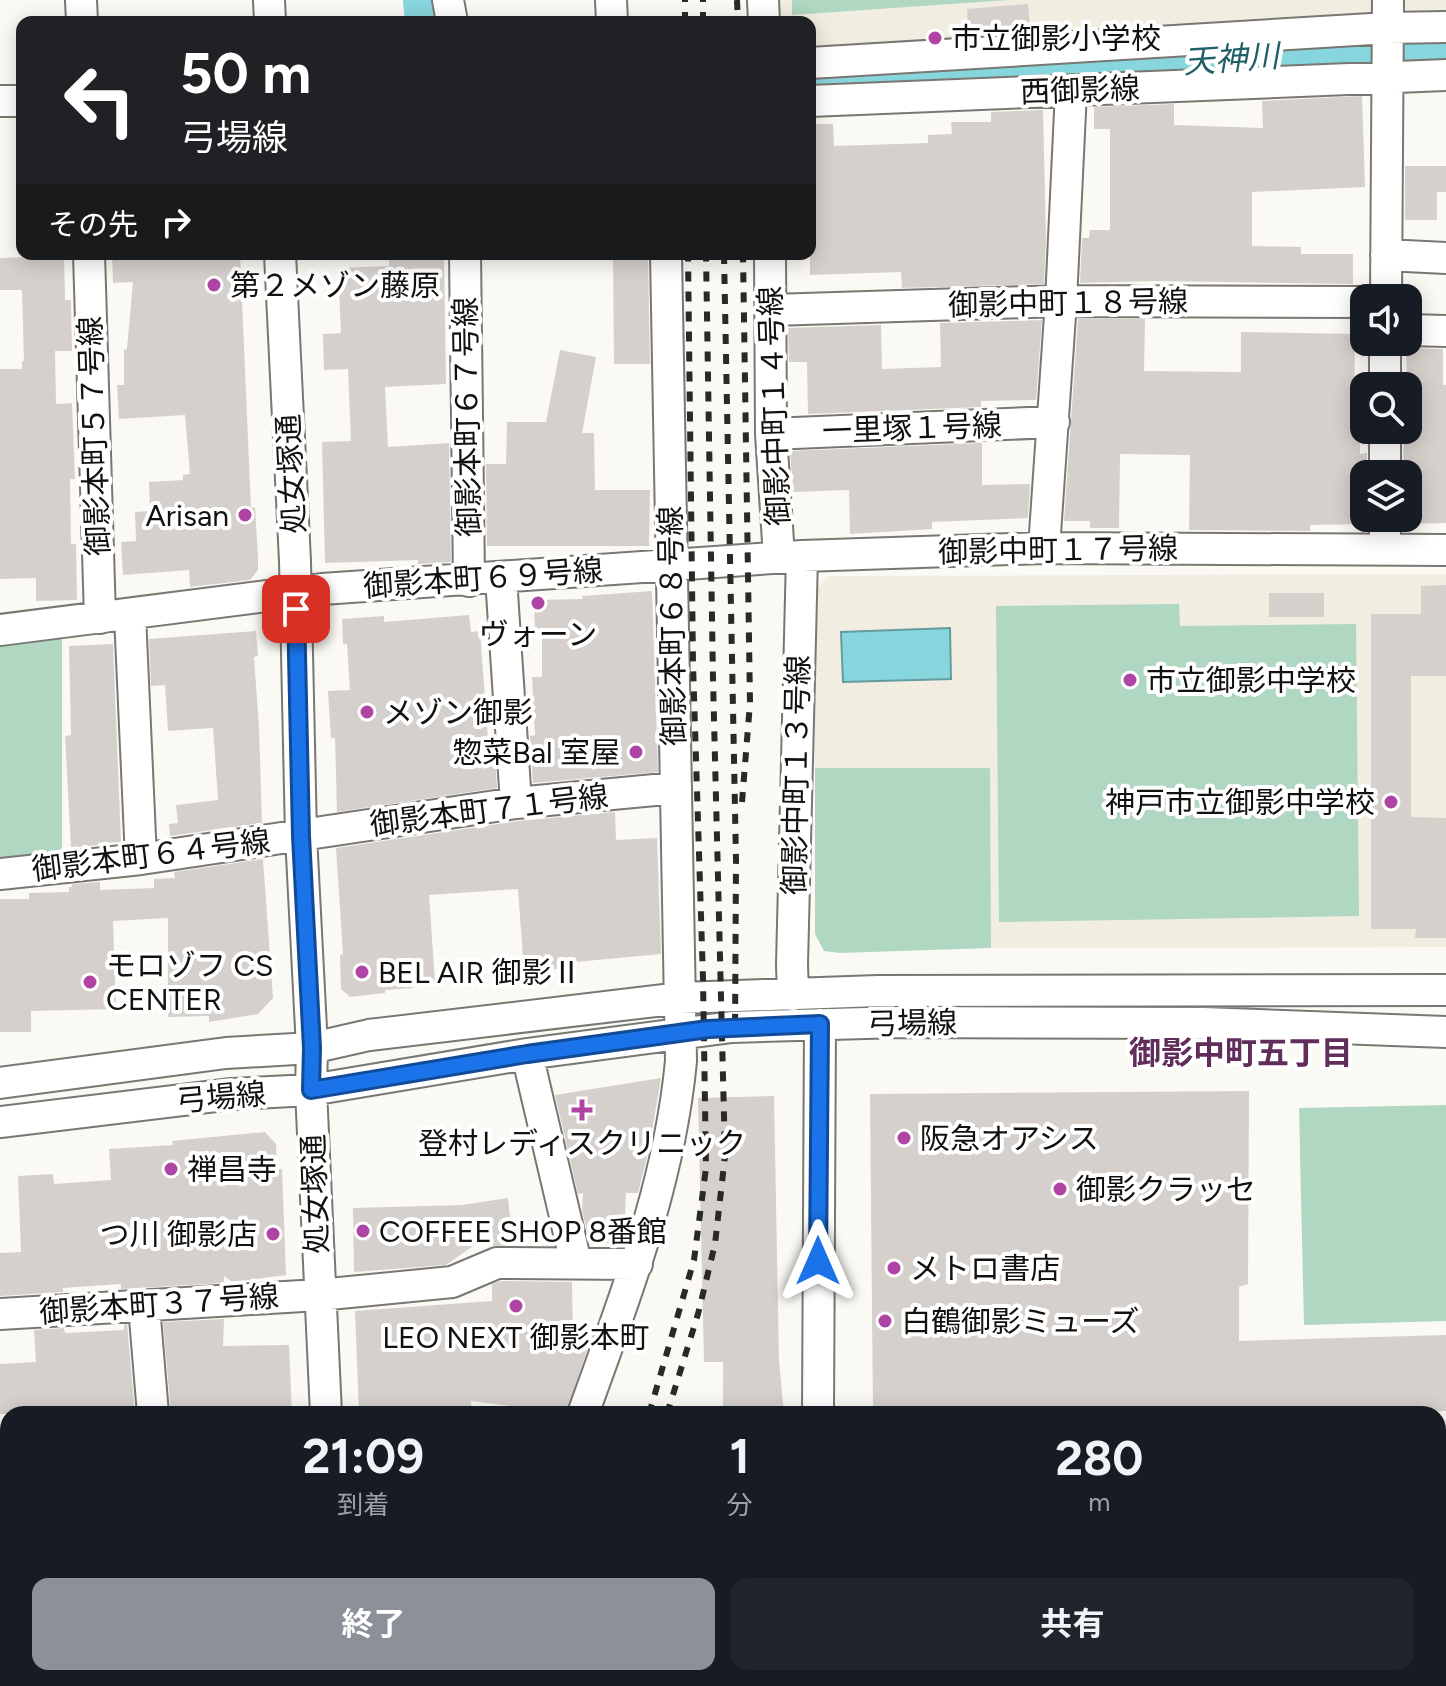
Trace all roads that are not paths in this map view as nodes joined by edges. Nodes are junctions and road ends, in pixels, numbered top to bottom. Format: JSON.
{"nodes":[{"id":1,"x":1446,"y":27,"type":"edge"},
{"id":2,"x":1387,"y":40,"type":"edge"},
{"id":3,"x":816,"y":63,"type":"edge"},
{"id":4,"x":1446,"y":75,"type":"edge"},
{"id":5,"x":1071,"y":91,"type":"junction"},
{"id":6,"x":816,"y":101,"type":"edge"},
{"id":7,"x":1386,"y":255,"type":"junction"},
{"id":8,"x":1446,"y":258,"type":"edge"},
{"id":9,"x":89,"y":260,"type":"edge"},
{"id":10,"x":280,"y":260,"type":"edge"},
{"id":11,"x":465,"y":260,"type":"edge"},
{"id":12,"x":666,"y":260,"type":"edge"},
{"id":13,"x":770,"y":260,"type":"edge"},
{"id":14,"x":1386,"y":284,"type":"edge"},
{"id":15,"x":1061,"y":301,"type":"junction"},
{"id":16,"x":1350,"y":302,"type":"edge"},
{"id":17,"x":772,"y":310,"type":"junction"},
{"id":18,"x":1422,"y":330,"type":"edge"},
{"id":19,"x":1446,"y":331,"type":"edge"},
{"id":20,"x":1054,"y":422,"type":"junction"},
{"id":21,"x":771,"y":434,"type":"junction"},
{"id":22,"x":1385,"y":532,"type":"edge"},
{"id":23,"x":1044,"y":548,"type":"junction"},
{"id":24,"x":1385,"y":549,"type":"junction"},
{"id":25,"x":1446,"y":550,"type":"edge"},
{"id":26,"x":790,"y":557,"type":"junction"},
{"id":27,"x":670,"y":564,"type":"junction"},
{"id":28,"x":501,"y":578,"type":"junction"},
{"id":29,"x":469,"y":581,"type":"junction"},
{"id":30,"x":296,"y":592,"type":"junction"},
{"id":31,"x":130,"y":615,"type":"junction"},
{"id":32,"x":100,"y":618,"type":"junction"},
{"id":33,"x":0,"y":630,"type":"edge"},
{"id":34,"x":676,"y":788,"type":"junction"},
{"id":35,"x":516,"y":803,"type":"junction"},
{"id":36,"x":301,"y":836,"type":"junction"},
{"id":37,"x":141,"y":859,"type":"junction"},
{"id":38,"x":0,"y":874,"type":"edge"},
{"id":39,"x":1446,"y":990,"type":"edge"},
{"id":40,"x":793,"y":995,"type":"junction"},
{"id":41,"x":681,"y":998,"type":"junction"},
{"id":42,"x":820,"y":1024,"type":"junction"},
{"id":43,"x":1446,"y":1032,"type":"edge"},
{"id":44,"x":682,"y":1034,"type":"junction"},
{"id":45,"x":312,"y":1048,"type":"junction"},
{"id":46,"x":527,"y":1054,"type":"junction"},
{"id":47,"x":0,"y":1083,"type":"edge"},
{"id":48,"x":311,"y":1090,"type":"junction"},
{"id":49,"x":0,"y":1122,"type":"edge"},
{"id":50,"x":576,"y":1263,"type":"junction"},
{"id":51,"x":637,"y":1264,"type":"junction"},
{"id":52,"x":319,"y":1295,"type":"junction"},
{"id":53,"x":144,"y":1306,"type":"junction"},
{"id":54,"x":0,"y":1314,"type":"edge"},
{"id":55,"x":152,"y":1406,"type":"edge"},
{"id":56,"x":326,"y":1406,"type":"edge"},
{"id":57,"x":586,"y":1406,"type":"edge"},
{"id":58,"x":818,"y":1406,"type":"edge"}],
"edges":[{"from":1,"to":2,"type":"street","name":"西御影線"},
{"from":2,"to":3,"type":"street","name":"西御影線"},
{"from":2,"to":4,"type":"street","name":"西御影線"},
{"from":2,"to":5,"type":"street","name":"西御影線"},
{"from":2,"to":7,"type":"street"},
{"from":5,"to":6,"type":"street","name":"西御影線"},
{"from":5,"to":15,"type":"street"},
{"from":7,"to":8,"type":"street"},
{"from":7,"to":14,"type":"street"},
{"from":9,"to":32,"type":"street","name":"御影本町５７号線"},
{"from":10,"to":30,"type":"street","name":"処女塚通"},
{"from":11,"to":29,"type":"street","name":"御影本町６７号線"},
{"from":12,"to":27,"type":"street","name":"御影本町６８号線"},
{"from":13,"to":17,"type":"street","name":"御影中町１４号線"},
{"from":15,"to":16,"type":"street","name":"御影中町１８号線"},
{"from":15,"to":17,"type":"street","name":"御影中町１８号線"},
{"from":15,"to":20,"type":"street"},
{"from":17,"to":21,"type":"street","name":"御影中町１４号線"},
{"from":18,"to":19,"type":"street"},
{"from":20,"to":21,"type":"street","name":"一里塚１号線"},
{"from":20,"to":23,"type":"street"},
{"from":21,"to":26,"type":"street","name":"御影中町１４号線"},
{"from":22,"to":24,"type":"street"},
{"from":23,"to":24,"type":"street","name":"御影中町１７号線"},
{"from":23,"to":26,"type":"street","name":"御影中町１７号線"},
{"from":24,"to":25,"type":"street","name":"御影中町１７号線"},
{"from":26,"to":27,"type":"street","name":"御影中町１７号線"},
{"from":26,"to":40,"type":"street","name":"御影中町１３号線"},
{"from":27,"to":28,"type":"street","name":"御影本町６９号線"},
{"from":27,"to":34,"type":"street","name":"御影本町６８号線"},
{"from":28,"to":29,"type":"street","name":"御影本町６９号線"},
{"from":28,"to":35,"type":"street","name":"御影本町６７号線"},
{"from":29,"to":30,"type":"street","name":"御影本町６９号線"},
{"from":30,"to":31,"type":"street","name":"御影本町６９号線"},
{"from":30,"to":36,"type":"street","name":"処女塚通"},
{"from":31,"to":32,"type":"street","name":"御影本町６９号線"},
{"from":31,"to":37,"type":"street"},
{"from":32,"to":33,"type":"street","name":"御影本町６９号線"},
{"from":34,"to":35,"type":"street","name":"御影本町７１号線"},
{"from":34,"to":41,"type":"street","name":"御影本町６８号線"},
{"from":35,"to":36,"type":"street","name":"御影本町７１号線"},
{"from":36,"to":37,"type":"street","name":"御影本町６４号線"},
{"from":36,"to":45,"type":"street","name":"処女塚通"},
{"from":37,"to":38,"type":"street","name":"御影本町６４号線"},
{"from":39,"to":40,"type":"street","name":"弓場線"},
{"from":40,"to":41,"type":"street","name":"弓場線"},
{"from":40,"to":42,"type":"street"},
{"from":41,"to":44,"type":"street","name":"御影本町６８号線"},
{"from":41,"to":45,"type":"street","name":"弓場線"},
{"from":42,"to":43,"type":"street","name":"弓場線"},
{"from":42,"to":44,"type":"street","name":"弓場線"},
{"from":42,"to":58,"type":"street"},
{"from":44,"to":46,"type":"street","name":"弓場線"},
{"from":44,"to":51,"type":"street","name":"御影本町６８号線"},
{"from":45,"to":47,"type":"street","name":"弓場線"},
{"from":45,"to":48,"type":"street","name":"処女塚通"},
{"from":46,"to":48,"type":"street","name":"弓場線"},
{"from":46,"to":50,"type":"street"},
{"from":48,"to":49,"type":"street","name":"弓場線"},
{"from":48,"to":52,"type":"street","name":"処女塚通"},
{"from":50,"to":51,"type":"street","name":"御影本町３７号線"},
{"from":50,"to":52,"type":"street","name":"御影本町３７号線"},
{"from":51,"to":57,"type":"street","name":"御影本町６８号線"},
{"from":52,"to":53,"type":"street","name":"御影本町３７号線"},
{"from":52,"to":56,"type":"street","name":"処女塚通"},
{"from":53,"to":54,"type":"street","name":"御影本町３７号線"},
{"from":53,"to":55,"type":"street"}]}
